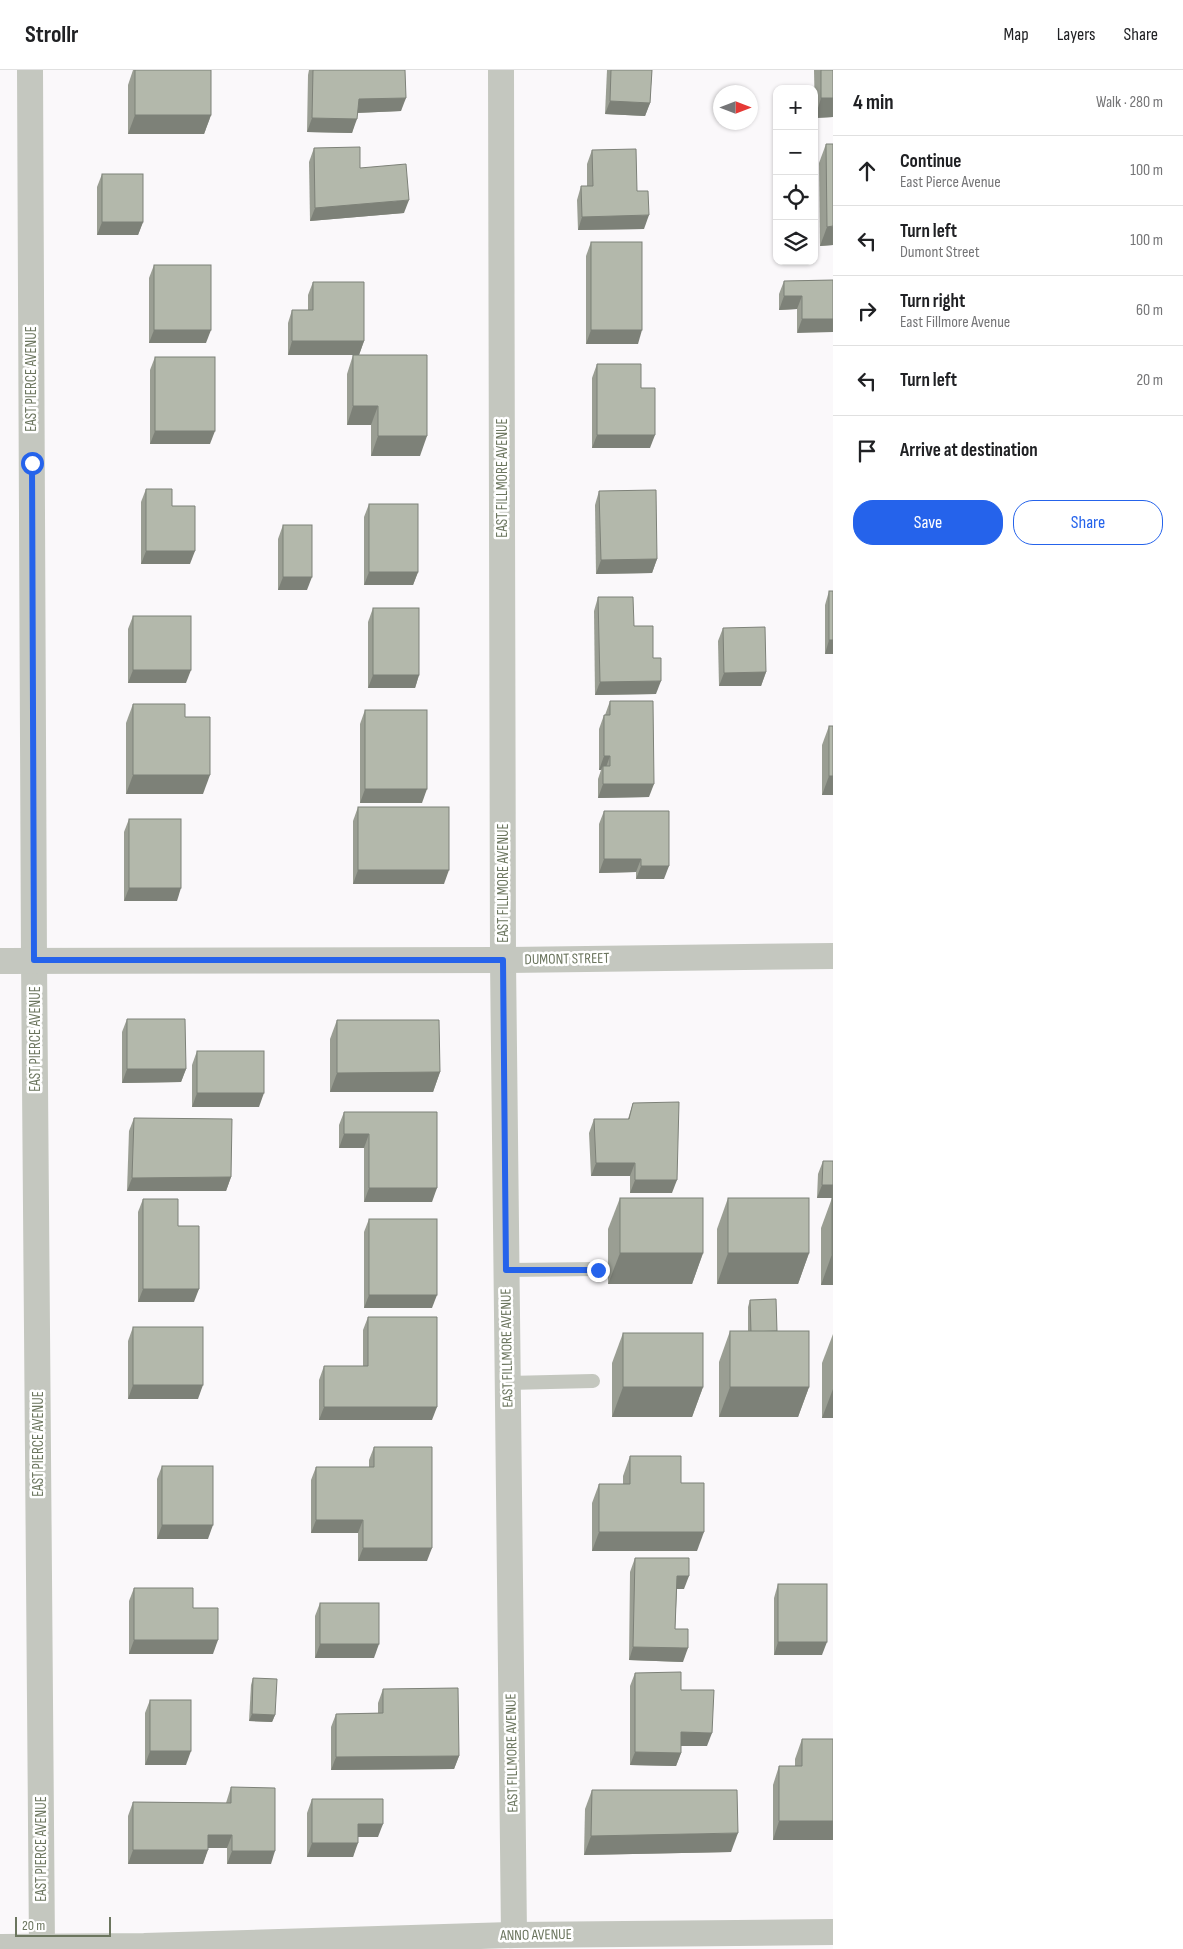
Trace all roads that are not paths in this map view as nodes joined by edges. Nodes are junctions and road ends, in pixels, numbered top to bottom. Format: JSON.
{"nodes":[{"id":1,"x":30,"y":70,"type":"edge"},
{"id":2,"x":501,"y":70,"type":"edge"},
{"id":3,"x":833,"y":956,"type":"edge"},
{"id":4,"x":34,"y":960,"type":"junction"},
{"id":5,"x":503,"y":960,"type":"junction"},
{"id":6,"x":0,"y":961,"type":"edge"},
{"id":7,"x":506,"y":1270,"type":"junction"},
{"id":8,"x":598,"y":1270,"type":"dead end"},
{"id":9,"x":593,"y":1381,"type":"dead end"},
{"id":10,"x":508,"y":1383,"type":"junction"},
{"id":11,"x":833,"y":1932,"type":"edge"},
{"id":12,"x":514,"y":1935,"type":"junction"},
{"id":13,"x":773,"y":1941,"type":"edge"},
{"id":14,"x":434,"y":1943,"type":"edge"},
{"id":15,"x":0,"y":1947,"type":"edge"},
{"id":16,"x":42,"y":1947,"type":"junction"},
{"id":17,"x":89,"y":1948,"type":"edge"},
{"id":18,"x":144,"y":1948,"type":"edge"}],
"edges":[{"from":1,"to":4,"type":"street","name":"EAST PIERCE AVENUE"},
{"from":2,"to":5,"type":"street","name":"EAST FILLMORE AVENUE"},
{"from":3,"to":5,"type":"street","name":"DUMONT STREET"},
{"from":4,"to":5,"type":"street","name":"DUMONT STREET"},
{"from":4,"to":6,"type":"street","name":"DUMONT STREET"},
{"from":4,"to":16,"type":"street","name":"EAST PIERCE AVENUE"},
{"from":5,"to":7,"type":"street","name":"EAST FILLMORE AVENUE"},
{"from":7,"to":8,"type":"lane"},
{"from":7,"to":10,"type":"street","name":"EAST FILLMORE AVENUE"},
{"from":9,"to":10,"type":"lane"},
{"from":10,"to":12,"type":"street","name":"EAST FILLMORE AVENUE"},
{"from":11,"to":13,"type":"street","name":"ANNO AVENUE"},
{"from":12,"to":13,"type":"street","name":"ANNO AVENUE"},
{"from":12,"to":14,"type":"street","name":"ANNO AVENUE"},
{"from":14,"to":18,"type":"street","name":"ANNO AVENUE"},
{"from":15,"to":16,"type":"street","name":"ANNO AVENUE"},
{"from":16,"to":17,"type":"street","name":"ANNO AVENUE"},
{"from":17,"to":18,"type":"street","name":"ANNO AVENUE"}]}
